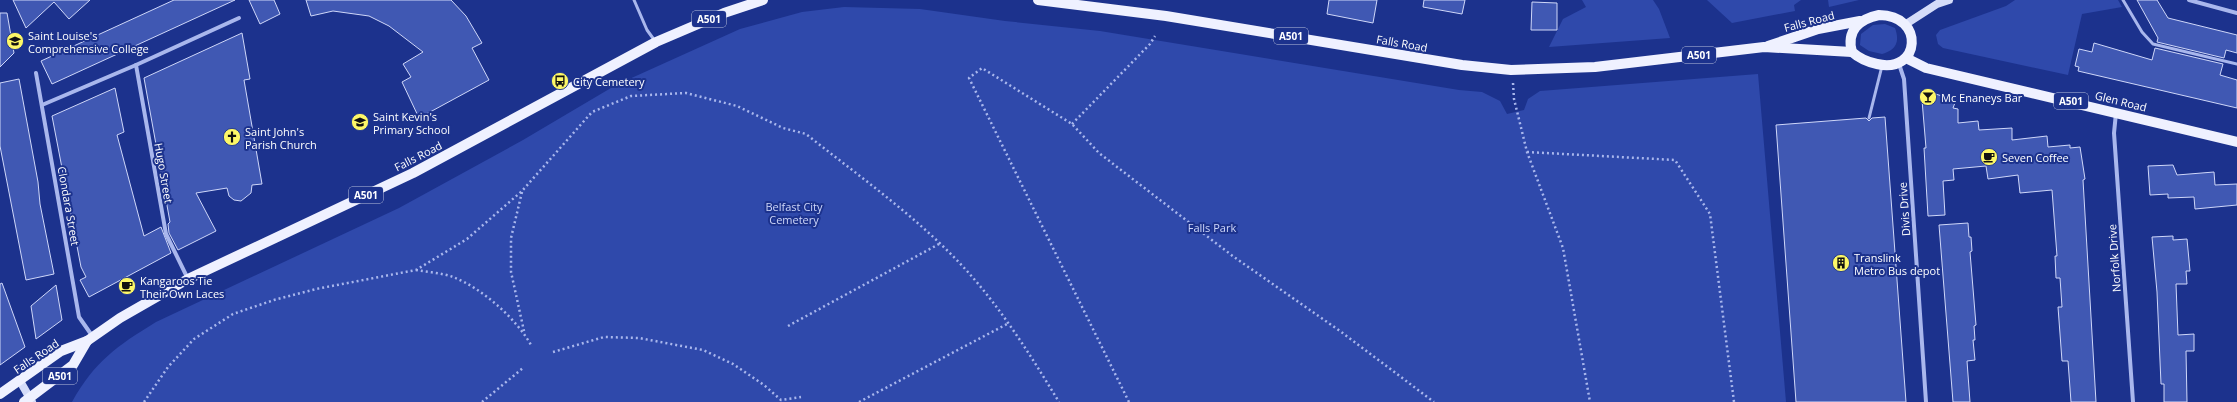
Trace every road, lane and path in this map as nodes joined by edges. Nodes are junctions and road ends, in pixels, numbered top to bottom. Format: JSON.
{"nodes":[{"id":1,"x":634,"y":0,"type":"edge"},
{"id":2,"x":1038,"y":0,"type":"edge"},
{"id":3,"x":1949,"y":0,"type":"edge"},
{"id":4,"x":2123,"y":0,"type":"edge"},
{"id":5,"x":2189,"y":0,"type":"edge"},
{"id":6,"x":757,"y":1,"type":"edge"},
{"id":7,"x":2237,"y":13,"type":"edge"},
{"id":8,"x":239,"y":18,"type":"dead end"},
{"id":9,"x":1860,"y":22,"type":"junction"},
{"id":10,"x":1906,"y":24,"type":"junction"},
{"id":11,"x":1155,"y":36,"type":"dead end"},
{"id":12,"x":656,"y":42,"type":"junction"},
{"id":13,"x":1764,"y":47,"type":"junction"},
{"id":14,"x":1852,"y":52,"type":"junction"},
{"id":15,"x":1903,"y":61,"type":"junction"},
{"id":16,"x":2237,"y":64,"type":"edge"},
{"id":17,"x":136,"y":65,"type":"junction"},
{"id":18,"x":1883,"y":65,"type":"junction"},
{"id":19,"x":1511,"y":70,"type":"junction"},
{"id":20,"x":36,"y":73,"type":"dead end"},
{"id":21,"x":42,"y":105,"type":"junction"},
{"id":22,"x":2116,"y":112,"type":"junction"},
{"id":23,"x":1869,"y":118,"type":"dead end"},
{"id":24,"x":1072,"y":124,"type":"junction"},
{"id":25,"x":2237,"y":142,"type":"edge"},
{"id":26,"x":1527,"y":152,"type":"junction"},
{"id":27,"x":522,"y":191,"type":"junction"},
{"id":28,"x":939,"y":244,"type":"junction"},
{"id":29,"x":416,"y":270,"type":"junction"},
{"id":30,"x":188,"y":280,"type":"junction"},
{"id":31,"x":1009,"y":323,"type":"junction"},
{"id":32,"x":788,"y":326,"type":"dead end"},
{"id":33,"x":524,"y":332,"type":"junction"},
{"id":34,"x":90,"y":339,"type":"junction"},
{"id":35,"x":532,"y":347,"type":"dead end"},
{"id":36,"x":553,"y":352,"type":"dead end"},
{"id":37,"x":523,"y":368,"type":"dead end"},
{"id":38,"x":20,"y":381,"type":"junction"},
{"id":39,"x":0,"y":394,"type":"edge"},
{"id":40,"x":801,"y":397,"type":"dead end"},
{"id":41,"x":29,"y":401,"type":"edge"},
{"id":42,"x":144,"y":402,"type":"edge"},
{"id":43,"x":482,"y":402,"type":"edge"},
{"id":44,"x":859,"y":402,"type":"edge"},
{"id":45,"x":1059,"y":402,"type":"edge"},
{"id":46,"x":1129,"y":402,"type":"edge"},
{"id":47,"x":1434,"y":402,"type":"edge"},
{"id":48,"x":1590,"y":402,"type":"edge"},
{"id":49,"x":1734,"y":402,"type":"edge"},
{"id":50,"x":1926,"y":402,"type":"edge"},
{"id":51,"x":2133,"y":402,"type":"edge"}],
"edges":[{"from":1,"to":12,"type":"lane"},
{"from":2,"to":19,"type":"main road","name":"Falls Road","number":"A501"},
{"from":3,"to":10,"type":"main road"},
{"from":4,"to":16,"type":"lane"},
{"from":5,"to":7,"type":"street"},
{"from":6,"to":12,"type":"main road","name":"Falls Road","number":"A501"},
{"from":8,"to":17,"type":"street"},
{"from":9,"to":10,"type":"main road","number":"A501"},
{"from":9,"to":13,"type":"main road","name":"Falls Road","number":"A501"},
{"from":9,"to":14,"type":"main road"},
{"from":10,"to":15,"type":"main road"},
{"from":11,"to":24,"type":"path"},
{"from":12,"to":30,"type":"main road","name":"Falls Road","number":"A501"},
{"from":13,"to":14,"type":"main road","name":"Falls Road","number":"A501"},
{"from":13,"to":19,"type":"main road","name":"Falls Road","number":"A501"},
{"from":14,"to":18,"type":"main road","number":"A501"},
{"from":15,"to":18,"type":"main road","number":"A501"},
{"from":15,"to":22,"type":"main road","name":"Glen Road","number":"A501"},
{"from":15,"to":50,"type":"street","name":"Divis Drive"},
{"from":17,"to":21,"type":"street"},
{"from":17,"to":30,"type":"street","name":"Hugo Street"},
{"from":18,"to":23,"type":"lane"},
{"from":19,"to":26,"type":"path"},
{"from":20,"to":21,"type":"street","name":"Clondara Street"},
{"from":21,"to":34,"type":"street","name":"Clondara Street"},
{"from":22,"to":25,"type":"main road","name":"Glen Road","number":"A501"},
{"from":22,"to":51,"type":"street","name":"Norfolk Drive"},
{"from":24,"to":46,"type":"path"},
{"from":24,"to":47,"type":"path"},
{"from":26,"to":48,"type":"path"},
{"from":26,"to":49,"type":"path"},
{"from":27,"to":28,"type":"path"},
{"from":27,"to":29,"type":"path"},
{"from":27,"to":33,"type":"path"},
{"from":28,"to":31,"type":"path"},
{"from":28,"to":32,"type":"path"},
{"from":29,"to":33,"type":"path"},
{"from":29,"to":42,"type":"path"},
{"from":30,"to":34,"type":"main road","name":"Falls Road","number":"A501"},
{"from":31,"to":44,"type":"path"},
{"from":31,"to":45,"type":"path"},
{"from":33,"to":35,"type":"path"},
{"from":34,"to":38,"type":"main road","name":"Falls Road","number":"A501"},
{"from":34,"to":41,"type":"main road","name":"Falls Road","number":"A501"},
{"from":36,"to":40,"type":"path"},
{"from":37,"to":43,"type":"path"},
{"from":38,"to":39,"type":"main road","name":"Falls Road","number":"A501"},
{"from":38,"to":41,"type":"main road"}]}
